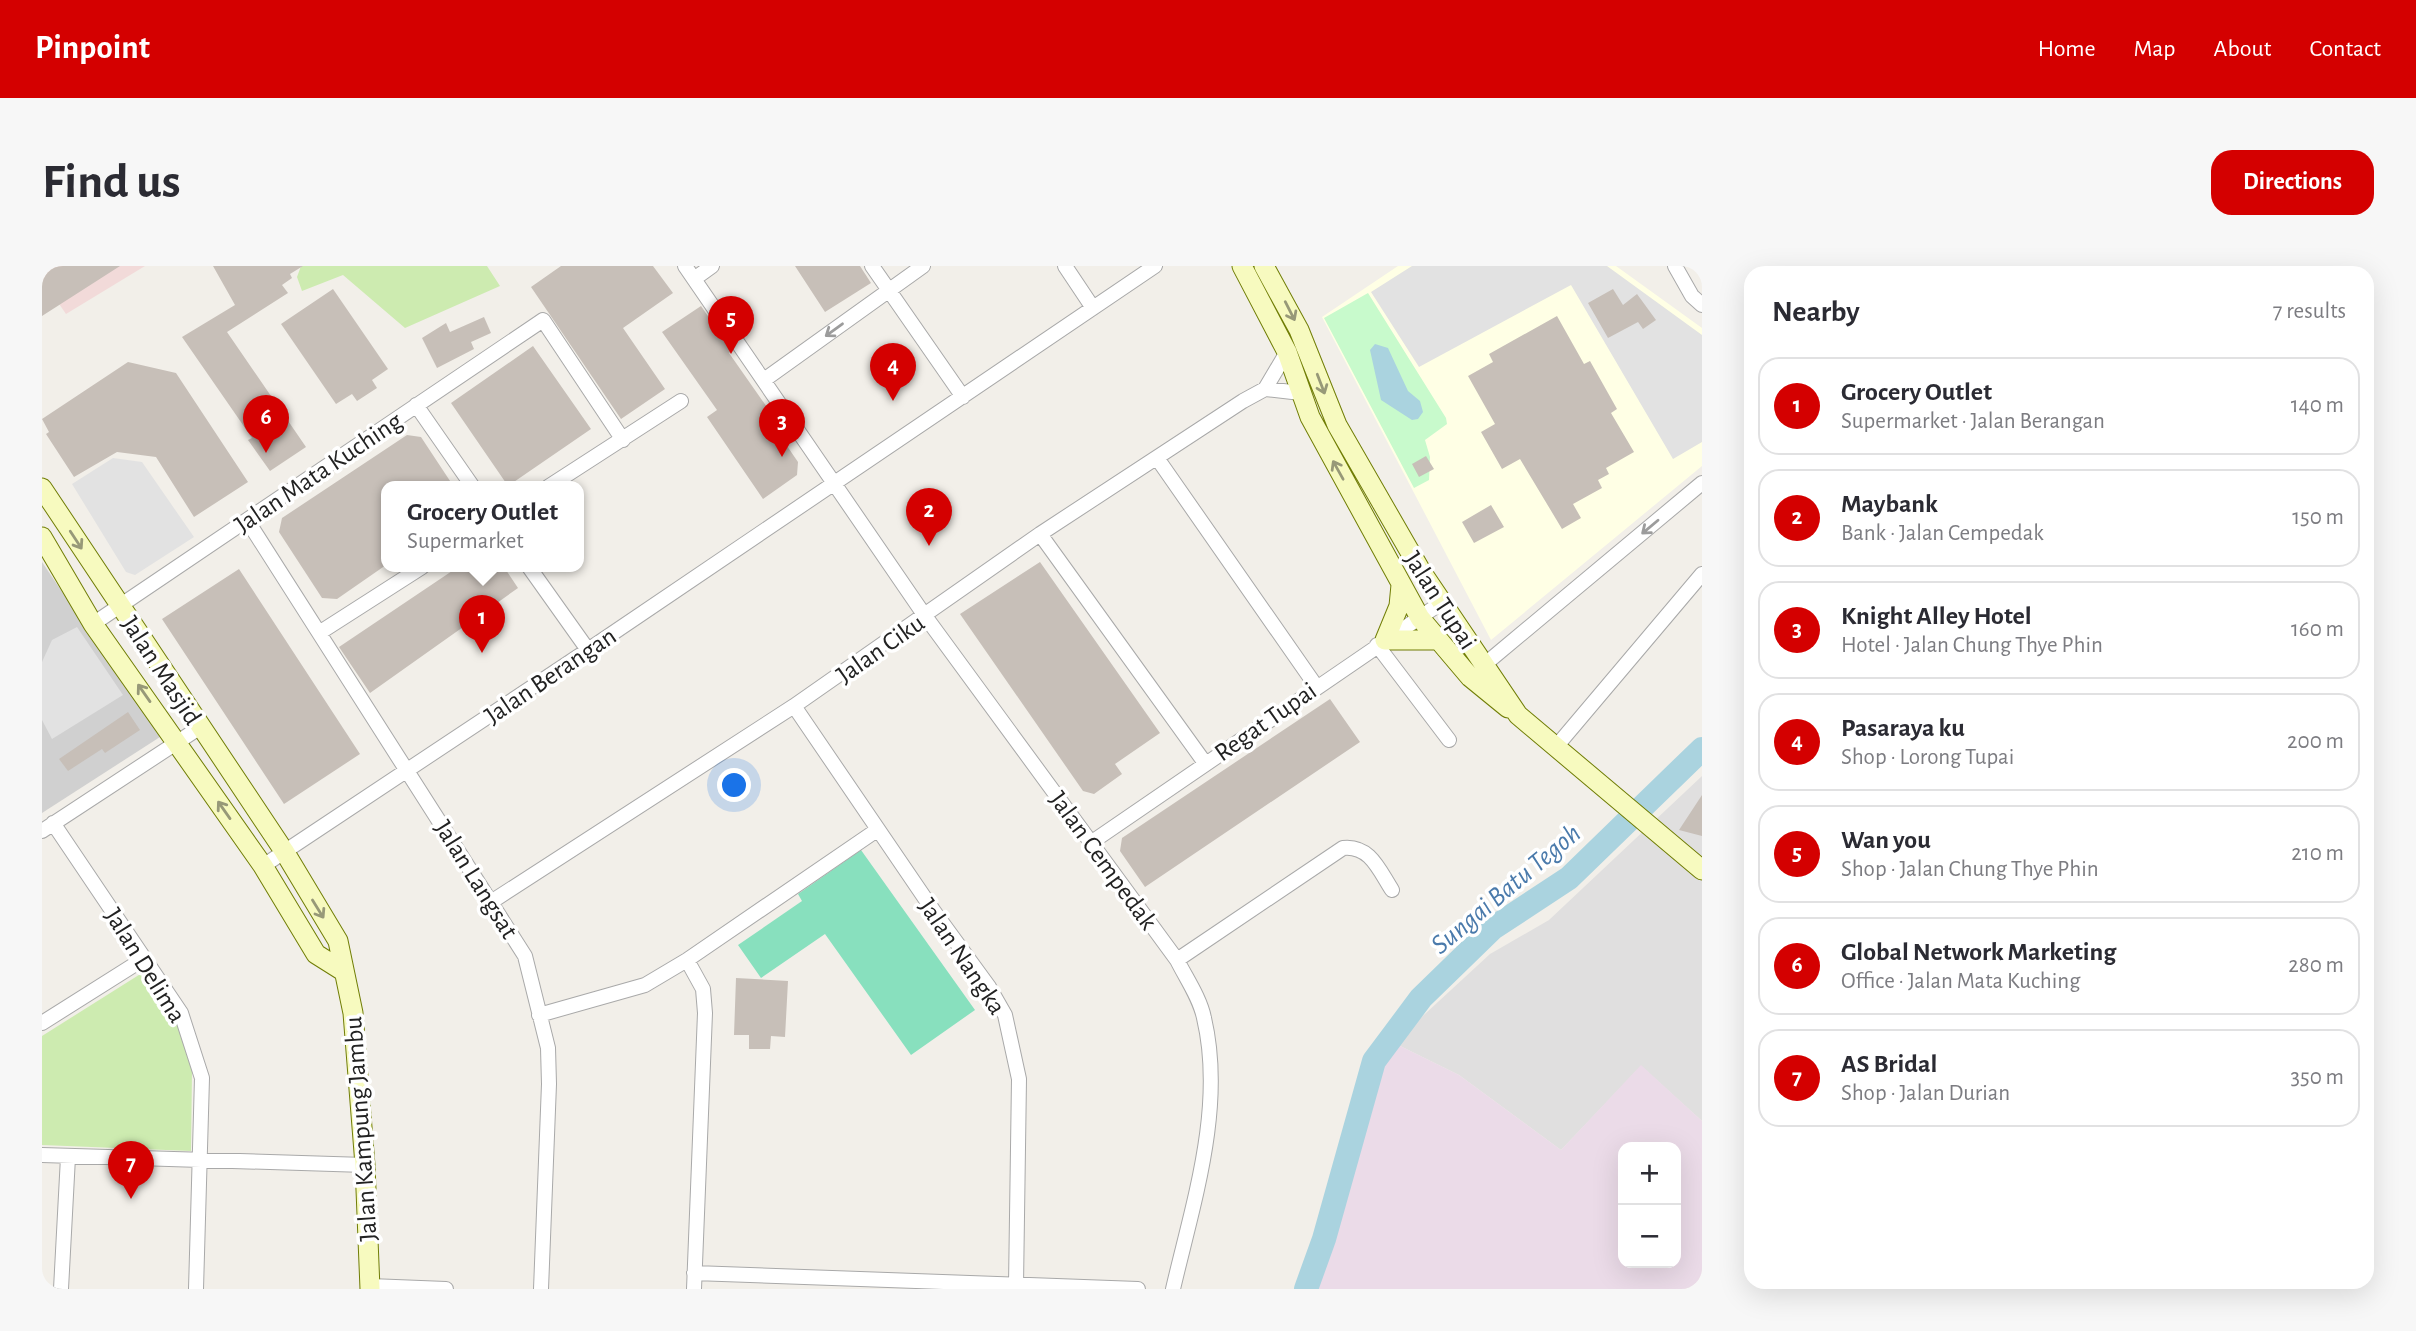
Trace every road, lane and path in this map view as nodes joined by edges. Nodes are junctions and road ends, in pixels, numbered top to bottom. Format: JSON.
{"nodes":[{"id":1,"x":685,"y":266,"type":"edge"},
{"id":2,"x":712,"y":266,"type":"edge"},
{"id":3,"x":872,"y":266,"type":"edge"},
{"id":4,"x":923,"y":266,"type":"edge"},
{"id":5,"x":1065,"y":266,"type":"edge"},
{"id":6,"x":1155,"y":266,"type":"edge"},
{"id":7,"x":1242,"y":266,"type":"edge"},
{"id":8,"x":1264,"y":266,"type":"edge"},
{"id":9,"x":1675,"y":266,"type":"edge"},
{"id":10,"x":694,"y":279,"type":"junction"},
{"id":11,"x":890,"y":290,"type":"junction"},
{"id":12,"x":1702,"y":305,"type":"edge"},
{"id":13,"x":1093,"y":308,"type":"junction"},
{"id":14,"x":1287,"y":352,"type":"junction"},
{"id":15,"x":764,"y":380,"type":"junction"},
{"id":16,"x":1265,"y":389,"type":"junction"},
{"id":17,"x":1301,"y":393,"type":"junction"},
{"id":18,"x":963,"y":397,"type":"junction"},
{"id":19,"x":681,"y":401,"type":"dead end"},
{"id":20,"x":416,"y":405,"type":"junction"},
{"id":21,"x":622,"y":440,"type":"junction"},
{"id":22,"x":1157,"y":458,"type":"junction"},
{"id":23,"x":469,"y":481,"type":"edge"},
{"id":24,"x":557,"y":481,"type":"edge"},
{"id":25,"x":835,"y":483,"type":"junction"},
{"id":26,"x":1702,"y":483,"type":"edge"},
{"id":27,"x":42,"y":488,"type":"edge"},
{"id":28,"x":247,"y":520,"type":"junction"},
{"id":29,"x":1040,"y":534,"type":"junction"},
{"id":30,"x":42,"y":537,"type":"edge"},
{"id":31,"x":414,"y":572,"type":"edge"},
{"id":32,"x":533,"y":572,"type":"edge"},
{"id":33,"x":1702,"y":574,"type":"edge"},
{"id":34,"x":1401,"y":586,"type":"junction"},
{"id":35,"x":1441,"y":603,"type":"junction"},
{"id":36,"x":120,"y":606,"type":"junction"},
{"id":37,"x":925,"y":616,"type":"junction"},
{"id":38,"x":89,"y":617,"type":"junction"},
{"id":39,"x":1420,"y":618,"type":"junction"},
{"id":40,"x":319,"y":632,"type":"junction"},
{"id":41,"x":1437,"y":640,"type":"junction"},
{"id":42,"x":1381,"y":642,"type":"junction"},
{"id":43,"x":588,"y":650,"type":"junction"},
{"id":44,"x":1484,"y":665,"type":"junction"},
{"id":45,"x":1316,"y":686,"type":"junction"},
{"id":46,"x":794,"y":706,"type":"junction"},
{"id":47,"x":1518,"y":715,"type":"junction"},
{"id":48,"x":200,"y":728,"type":"junction"},
{"id":49,"x":1450,"y":740,"type":"dead end"},
{"id":50,"x":177,"y":742,"type":"junction"},
{"id":51,"x":1555,"y":748,"type":"junction"},
{"id":52,"x":1205,"y":763,"type":"junction"},
{"id":53,"x":407,"y":770,"type":"junction"},
{"id":54,"x":47,"y":827,"type":"edge"},
{"id":55,"x":877,"y":830,"type":"junction"},
{"id":56,"x":1092,"y":842,"type":"junction"},
{"id":57,"x":284,"y":851,"type":"junction"},
{"id":58,"x":263,"y":866,"type":"junction"},
{"id":59,"x":1702,"y":870,"type":"edge"},
{"id":60,"x":1392,"y":890,"type":"dead end"},
{"id":61,"x":491,"y":902,"type":"junction"},
{"id":62,"x":145,"y":958,"type":"junction"},
{"id":63,"x":687,"y":960,"type":"junction"},
{"id":64,"x":1177,"y":960,"type":"junction"},
{"id":65,"x":343,"y":971,"type":"junction"},
{"id":66,"x":539,"y":1015,"type":"junction"},
{"id":67,"x":42,"y":1023,"type":"edge"},
{"id":68,"x":42,"y":1155,"type":"edge"},
{"id":69,"x":68,"y":1157,"type":"junction"},
{"id":70,"x":201,"y":1162,"type":"junction"},
{"id":71,"x":365,"y":1165,"type":"junction"},
{"id":72,"x":694,"y":1273,"type":"junction"},
{"id":73,"x":1016,"y":1284,"type":"junction"},
{"id":74,"x":370,"y":1288,"type":"edge"},
{"id":75,"x":61,"y":1289,"type":"edge"},
{"id":76,"x":196,"y":1289,"type":"edge"},
{"id":77,"x":446,"y":1289,"type":"edge"},
{"id":78,"x":541,"y":1289,"type":"edge"},
{"id":79,"x":694,"y":1289,"type":"edge"},
{"id":80,"x":1138,"y":1289,"type":"edge"},
{"id":81,"x":1173,"y":1289,"type":"edge"}],
"edges":[{"from":1,"to":10,"type":"street","name":"Jalan Cempedak"},
{"from":2,"to":10,"type":"street"},
{"from":3,"to":11,"type":"street"},
{"from":4,"to":11,"type":"street"},
{"from":5,"to":13,"type":"street"},
{"from":6,"to":13,"type":"street","name":"Jalan Berangan"},
{"from":7,"to":14,"type":"main road"},
{"from":8,"to":35,"type":"main road","name":"Jalan Tupai","one_way":true},
{"from":9,"to":12,"type":"street"},
{"from":10,"to":15,"type":"street","name":"Jalan Cempedak"},
{"from":11,"to":15,"type":"street","one_way":true},
{"from":11,"to":18,"type":"street"},
{"from":13,"to":18,"type":"street","name":"Jalan Berangan"},
{"from":14,"to":16,"type":"street"},
{"from":14,"to":17,"type":"main road"},
{"from":15,"to":25,"type":"street","name":"Jalan Cempedak"},
{"from":16,"to":17,"type":"street"},
{"from":16,"to":22,"type":"street","name":"Jalan Ciku"},
{"from":34,"to":17,"type":"main road","one_way":true},
{"from":18,"to":25,"type":"street","name":"Jalan Berangan"},
{"from":19,"to":21,"type":"street"},
{"from":20,"to":21,"type":"street","name":"Jalan Mata Kuching"},
{"from":20,"to":23,"type":"street"},
{"from":20,"to":28,"type":"street","name":"Jalan Mata Kuching"},
{"from":21,"to":24,"type":"street"},
{"from":22,"to":29,"type":"street","name":"Jalan Ciku"},
{"from":22,"to":45,"type":"street"},
{"from":25,"to":37,"type":"street","name":"Jalan Cempedak"},
{"from":25,"to":43,"type":"street","name":"Jalan Berangan"},
{"from":26,"to":44,"type":"street","one_way":true},
{"from":27,"to":36,"type":"main road","name":"Jalan Masjid","one_way":true},
{"from":28,"to":36,"type":"street","name":"Jalan Mata Kuching"},
{"from":28,"to":40,"type":"street","name":"Jalan Langsat"},
{"from":29,"to":37,"type":"street","name":"Jalan Ciku"},
{"from":29,"to":52,"type":"street"},
{"from":30,"to":38,"type":"main road","name":"Jalan Masjid"},
{"from":31,"to":40,"type":"street"},
{"from":32,"to":43,"type":"street"},
{"from":33,"to":51,"type":"street"},
{"from":34,"to":39,"type":"main road"},
{"from":34,"to":42,"type":"main road"},
{"from":35,"to":39,"type":"street","name":"Regat Tupai"},
{"from":35,"to":44,"type":"main road","name":"Jalan Tupai"},
{"from":36,"to":38,"type":"street","name":"Jalan Mata Kuching"},
{"from":36,"to":48,"type":"main road","name":"Jalan Masjid"},
{"from":37,"to":46,"type":"street","name":"Jalan Ciku"},
{"from":37,"to":56,"type":"street","name":"Jalan Cempedak"},
{"from":50,"to":38,"type":"main road","name":"Jalan Masjid","one_way":true},
{"from":39,"to":41,"type":"main road"},
{"from":39,"to":42,"type":"street","name":"Regat Tupai"},
{"from":40,"to":53,"type":"street","name":"Jalan Langsat"},
{"from":41,"to":42,"type":"main road"},
{"from":41,"to":47,"type":"main road"},
{"from":42,"to":45,"type":"street","name":"Regat Tupai"},
{"from":42,"to":49,"type":"street"},
{"from":43,"to":53,"type":"street","name":"Jalan Berangan"},
{"from":44,"to":47,"type":"main road","name":"Jalan Tupai"},
{"from":45,"to":52,"type":"street","name":"Regat Tupai"},
{"from":46,"to":55,"type":"street","name":"Jalan Nangka"},
{"from":46,"to":61,"type":"street","name":"Jalan Ciku"},
{"from":47,"to":51,"type":"main road","name":"Jalan Tupai"},
{"from":48,"to":50,"type":"street"},
{"from":48,"to":57,"type":"main road","name":"Jalan Masjid"},
{"from":50,"to":54,"type":"street"},
{"from":58,"to":50,"type":"main road","name":"Jalan Masjid","one_way":true},
{"from":51,"to":59,"type":"main road","name":"Jalan Tupai"},
{"from":52,"to":56,"type":"street","name":"Regat Tupai"},
{"from":53,"to":57,"type":"street","name":"Jalan Berangan"},
{"from":53,"to":61,"type":"street","name":"Jalan Langsat"},
{"from":54,"to":62,"type":"street","name":"Jalan Delima"},
{"from":55,"to":63,"type":"street"},
{"from":55,"to":73,"type":"street","name":"Jalan Nangka"},
{"from":56,"to":64,"type":"street","name":"Jalan Cempedak"},
{"from":57,"to":58,"type":"street","name":"Jalan Berangan"},
{"from":57,"to":65,"type":"main road","name":"Jalan Kampung Jambu","one_way":true},
{"from":58,"to":65,"type":"main road"},
{"from":60,"to":64,"type":"street"},
{"from":61,"to":66,"type":"street","name":"Jalan Langsat"},
{"from":62,"to":67,"type":"street"},
{"from":62,"to":70,"type":"street","name":"Jalan Delima"},
{"from":63,"to":66,"type":"street"},
{"from":63,"to":72,"type":"street"},
{"from":64,"to":81,"type":"street","name":"Jalan Cempedak"},
{"from":65,"to":71,"type":"main road","name":"Jalan Kampung Jambu"},
{"from":66,"to":78,"type":"street","name":"Jalan Langsat"},
{"from":68,"to":69,"type":"street"},
{"from":69,"to":70,"type":"street"},
{"from":69,"to":75,"type":"street"},
{"from":70,"to":71,"type":"street"},
{"from":70,"to":76,"type":"street","name":"Jalan Delima"},
{"from":71,"to":74,"type":"main road","name":"Jalan Kampung Jambu"},
{"from":72,"to":73,"type":"street"},
{"from":72,"to":79,"type":"street"},
{"from":73,"to":80,"type":"street"},
{"from":74,"to":77,"type":"street"}]}
